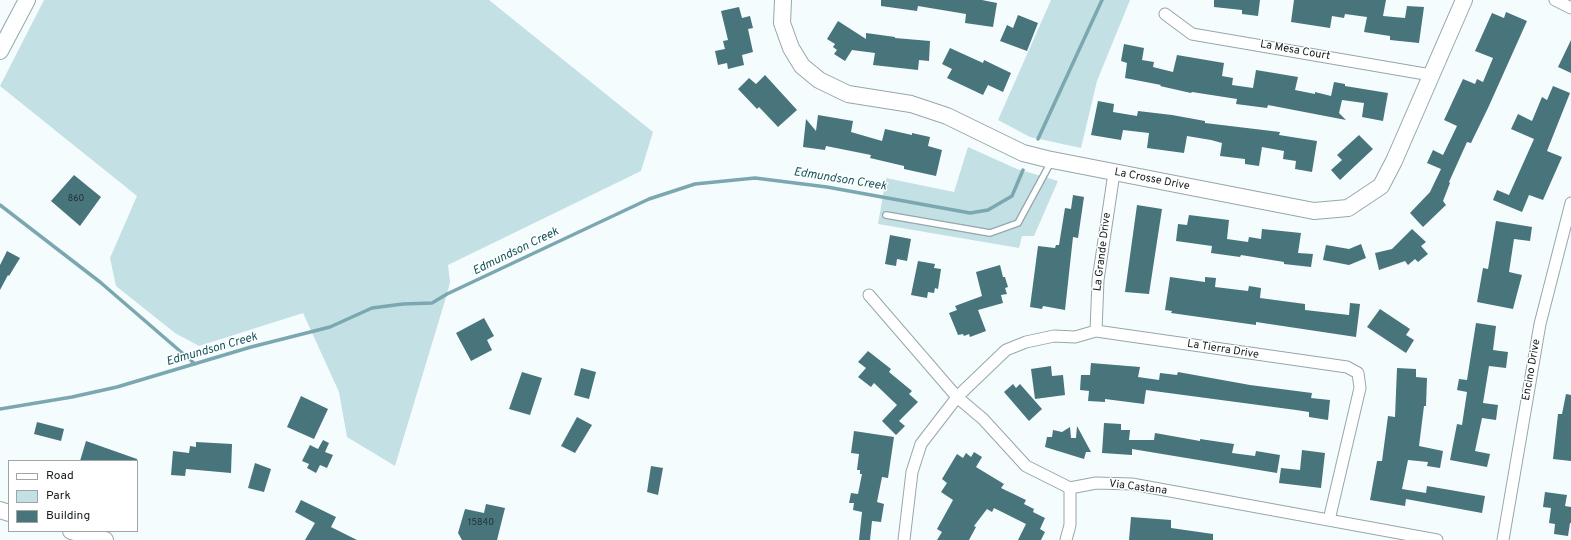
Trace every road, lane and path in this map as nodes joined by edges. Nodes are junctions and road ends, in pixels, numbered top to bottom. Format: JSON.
{"nodes":[{"id":1,"x":27,"y":0,"type":"edge"},
{"id":2,"x":783,"y":0,"type":"edge"},
{"id":3,"x":1464,"y":0,"type":"edge"},
{"id":4,"x":1555,"y":0,"type":"edge"},
{"id":5,"x":1571,"y":8,"type":"edge"},
{"id":6,"x":1164,"y":14,"type":"dead end"},
{"id":7,"x":0,"y":51,"type":"edge"},
{"id":8,"x":1431,"y":75,"type":"junction"},
{"id":9,"x":1052,"y":160,"type":"junction"},
{"id":10,"x":1114,"y":173,"type":"junction"},
{"id":11,"x":1571,"y":203,"type":"edge"},
{"id":12,"x":886,"y":216,"type":"dead end"},
{"id":13,"x":869,"y":295,"type":"dead end"},
{"id":14,"x":1096,"y":331,"type":"junction"},
{"id":15,"x":958,"y":396,"type":"junction"},
{"id":16,"x":1070,"y":488,"type":"junction"},
{"id":17,"x":1329,"y":520,"type":"junction"},
{"id":18,"x":75,"y":532,"type":"edge"},
{"id":19,"x":105,"y":540,"type":"edge"},
{"id":20,"x":904,"y":540,"type":"edge"},
{"id":21,"x":1066,"y":540,"type":"edge"},
{"id":22,"x":1437,"y":540,"type":"edge"},
{"id":23,"x":1503,"y":540,"type":"edge"}],
"edges":[{"from":1,"to":7,"type":"street"},
{"from":2,"to":9,"type":"street","name":"La Crosse Drive"},
{"from":3,"to":8,"type":"street","name":"La Crosse Drive"},
{"from":4,"to":5,"type":"street"},
{"from":6,"to":8,"type":"street","name":"La Mesa Court"},
{"from":8,"to":10,"type":"street","name":"La Crosse Drive"},
{"from":9,"to":10,"type":"street","name":"La Crosse Drive"},
{"from":9,"to":12,"type":"lane"},
{"from":10,"to":14,"type":"street","name":"La Grande Drive"},
{"from":11,"to":23,"type":"street","name":"Encino Drive"},
{"from":13,"to":15,"type":"street"},
{"from":14,"to":15,"type":"street","name":"La Tierra Drive"},
{"from":14,"to":17,"type":"street","name":"La Tierra Drive"},
{"from":15,"to":16,"type":"street"},
{"from":15,"to":20,"type":"street","name":"La Tierra Drive"},
{"from":16,"to":17,"type":"street","name":"Via Castana"},
{"from":16,"to":21,"type":"street"},
{"from":17,"to":22,"type":"street","name":"Via Castana"},
{"from":18,"to":19,"type":"street"}]}
